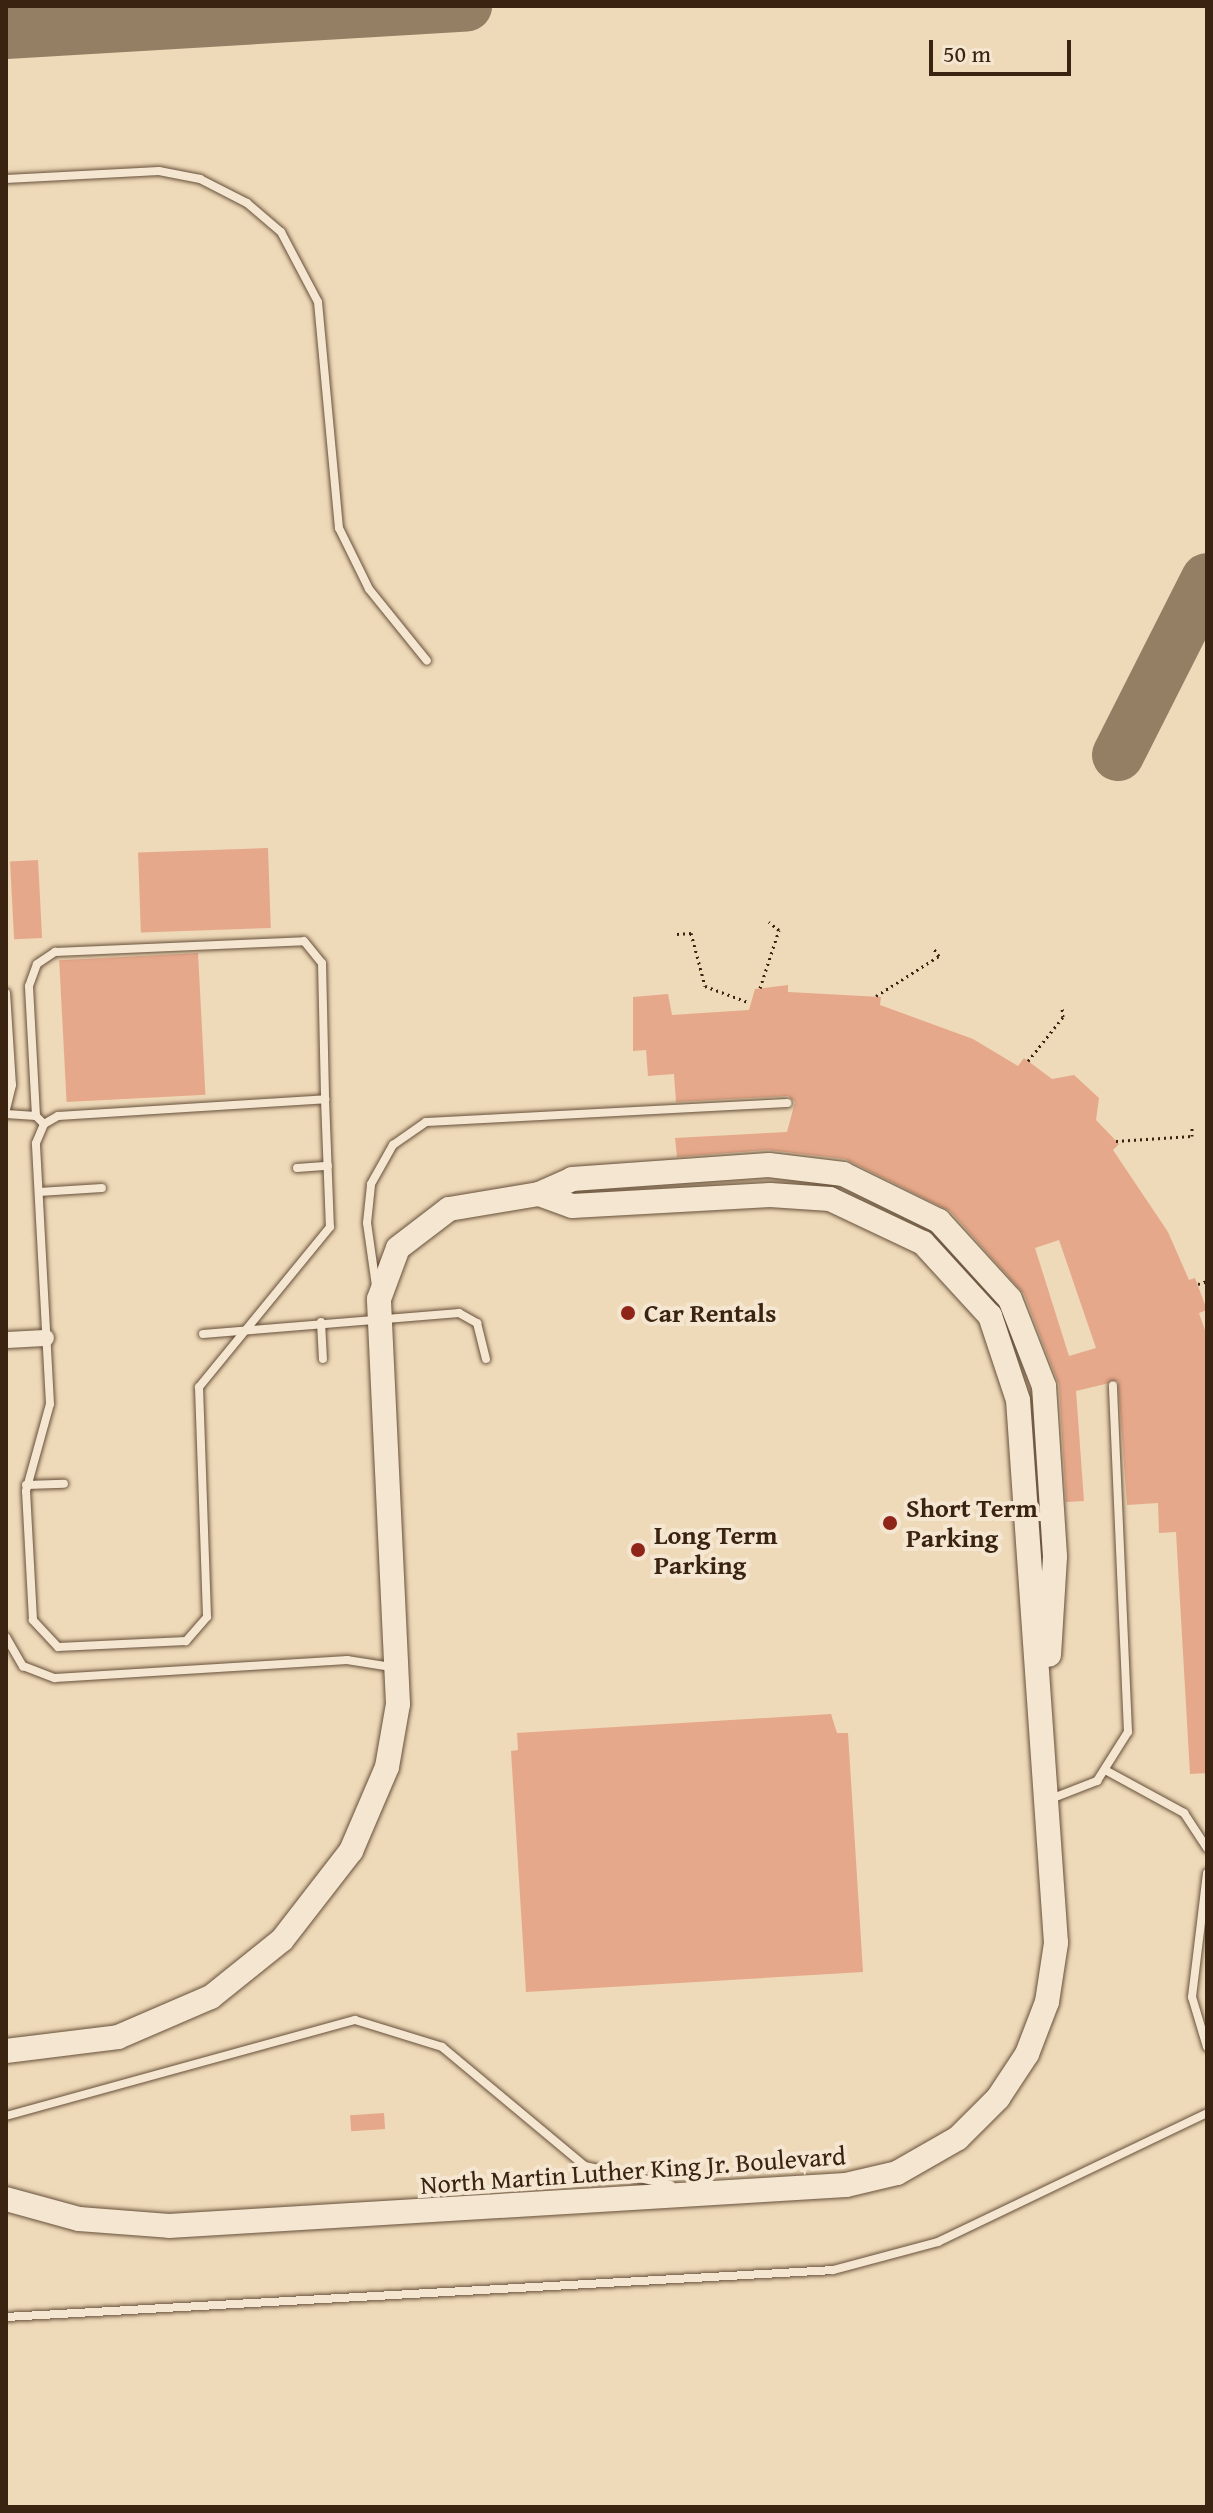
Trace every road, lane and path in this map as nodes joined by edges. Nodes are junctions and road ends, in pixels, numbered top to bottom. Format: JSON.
{"nodes":[{"id":1,"x":6,"y":179,"type":"edge"},
{"id":2,"x":427,"y":661,"type":"dead end"},
{"id":3,"x":769,"y":922,"type":"dead end"},
{"id":4,"x":677,"y":934,"type":"dead end"},
{"id":5,"x":934,"y":949,"type":"dead end"},
{"id":6,"x":760,"y":988,"type":"dead end"},
{"id":7,"x":6,"y":993,"type":"edge"},
{"id":8,"x":876,"y":996,"type":"dead end"},
{"id":9,"x":748,"y":1002,"type":"dead end"},
{"id":10,"x":1062,"y":1008,"type":"dead end"},
{"id":11,"x":1028,"y":1061,"type":"dead end"},
{"id":12,"x":325,"y":1099,"type":"junction"},
{"id":13,"x":788,"y":1103,"type":"dead end"},
{"id":14,"x":6,"y":1111,"type":"edge"},
{"id":15,"x":36,"y":1116,"type":"junction"},
{"id":16,"x":44,"y":1124,"type":"junction"},
{"id":17,"x":1192,"y":1127,"type":"dead end"},
{"id":18,"x":1116,"y":1141,"type":"dead end"},
{"id":19,"x":328,"y":1166,"type":"junction"},
{"id":20,"x":297,"y":1168,"type":"dead end"},
{"id":21,"x":102,"y":1188,"type":"dead end"},
{"id":22,"x":39,"y":1192,"type":"junction"},
{"id":23,"x":539,"y":1194,"type":"junction"},
{"id":24,"x":1207,"y":1281,"type":"edge"},
{"id":25,"x":1198,"y":1284,"type":"dead end"},
{"id":26,"x":378,"y":1308,"type":"junction"},
{"id":27,"x":321,"y":1322,"type":"junction"},
{"id":28,"x":250,"y":1328,"type":"junction"},
{"id":29,"x":203,"y":1334,"type":"dead end"},
{"id":30,"x":46,"y":1338,"type":"junction"},
{"id":31,"x":6,"y":1340,"type":"edge"},
{"id":32,"x":323,"y":1359,"type":"dead end"},
{"id":33,"x":486,"y":1359,"type":"dead end"},
{"id":34,"x":1113,"y":1385,"type":"dead end"},
{"id":35,"x":64,"y":1484,"type":"dead end"},
{"id":36,"x":26,"y":1485,"type":"junction"},
{"id":37,"x":6,"y":1637,"type":"edge"},
{"id":38,"x":398,"y":1670,"type":"junction"},
{"id":39,"x":1107,"y":1771,"type":"junction"},
{"id":40,"x":1046,"y":1773,"type":"junction"},
{"id":41,"x":1048,"y":1800,"type":"junction"},
{"id":42,"x":1207,"y":1848,"type":"edge"},
{"id":43,"x":1207,"y":1873,"type":"edge"},
{"id":44,"x":1207,"y":2047,"type":"edge"},
{"id":45,"x":6,"y":2051,"type":"edge"},
{"id":46,"x":1207,"y":2113,"type":"edge"},
{"id":47,"x":6,"y":2116,"type":"edge"},
{"id":48,"x":731,"y":2193,"type":"junction"},
{"id":49,"x":6,"y":2199,"type":"edge"},
{"id":50,"x":6,"y":2317,"type":"edge"}],
"edges":[{"from":1,"to":2,"type":"lane"},
{"from":3,"to":6,"type":"path"},
{"from":4,"to":9,"type":"path"},
{"from":5,"to":8,"type":"path"},
{"from":7,"to":14,"type":"lane"},
{"from":10,"to":11,"type":"path"},
{"from":12,"to":15,"type":"lane"},
{"from":12,"to":16,"type":"lane"},
{"from":12,"to":19,"type":"lane"},
{"from":13,"to":26,"type":"lane"},
{"from":14,"to":15,"type":"lane"},
{"from":15,"to":16,"type":"lane"},
{"from":16,"to":22,"type":"lane"},
{"from":17,"to":18,"type":"path"},
{"from":19,"to":20,"type":"lane"},
{"from":19,"to":28,"type":"lane"},
{"from":21,"to":22,"type":"lane"},
{"from":22,"to":30,"type":"lane"},
{"from":23,"to":26,"type":"street","name":"North Martin Luther King Jr. Boulevard"},
{"from":23,"to":40,"type":"street","name":"North Martin Luther King Jr. Boulevard"},
{"from":23,"to":40,"type":"street","name":"North Martin Luther King Jr. Boulevard"},
{"from":24,"to":25,"type":"path"},
{"from":26,"to":27,"type":"lane"},
{"from":26,"to":33,"type":"lane"},
{"from":26,"to":38,"type":"street","name":"North Martin Luther King Jr. Boulevard"},
{"from":27,"to":28,"type":"lane"},
{"from":27,"to":32,"type":"lane"},
{"from":28,"to":29,"type":"lane"},
{"from":28,"to":36,"type":"lane"},
{"from":30,"to":31,"type":"street"},
{"from":30,"to":36,"type":"lane"},
{"from":34,"to":39,"type":"lane"},
{"from":35,"to":36,"type":"lane"},
{"from":37,"to":38,"type":"lane"},
{"from":38,"to":45,"type":"street","name":"North Martin Luther King Jr. Boulevard"},
{"from":39,"to":41,"type":"lane"},
{"from":39,"to":42,"type":"lane"},
{"from":40,"to":41,"type":"street","name":"North Martin Luther King Jr. Boulevard"},
{"from":41,"to":48,"type":"street","name":"North Martin Luther King Jr. Boulevard"},
{"from":43,"to":44,"type":"lane"},
{"from":46,"to":50,"type":"lane"},
{"from":47,"to":48,"type":"lane"},
{"from":48,"to":49,"type":"street","name":"North Martin Luther King Jr. Boulevard"}]}
